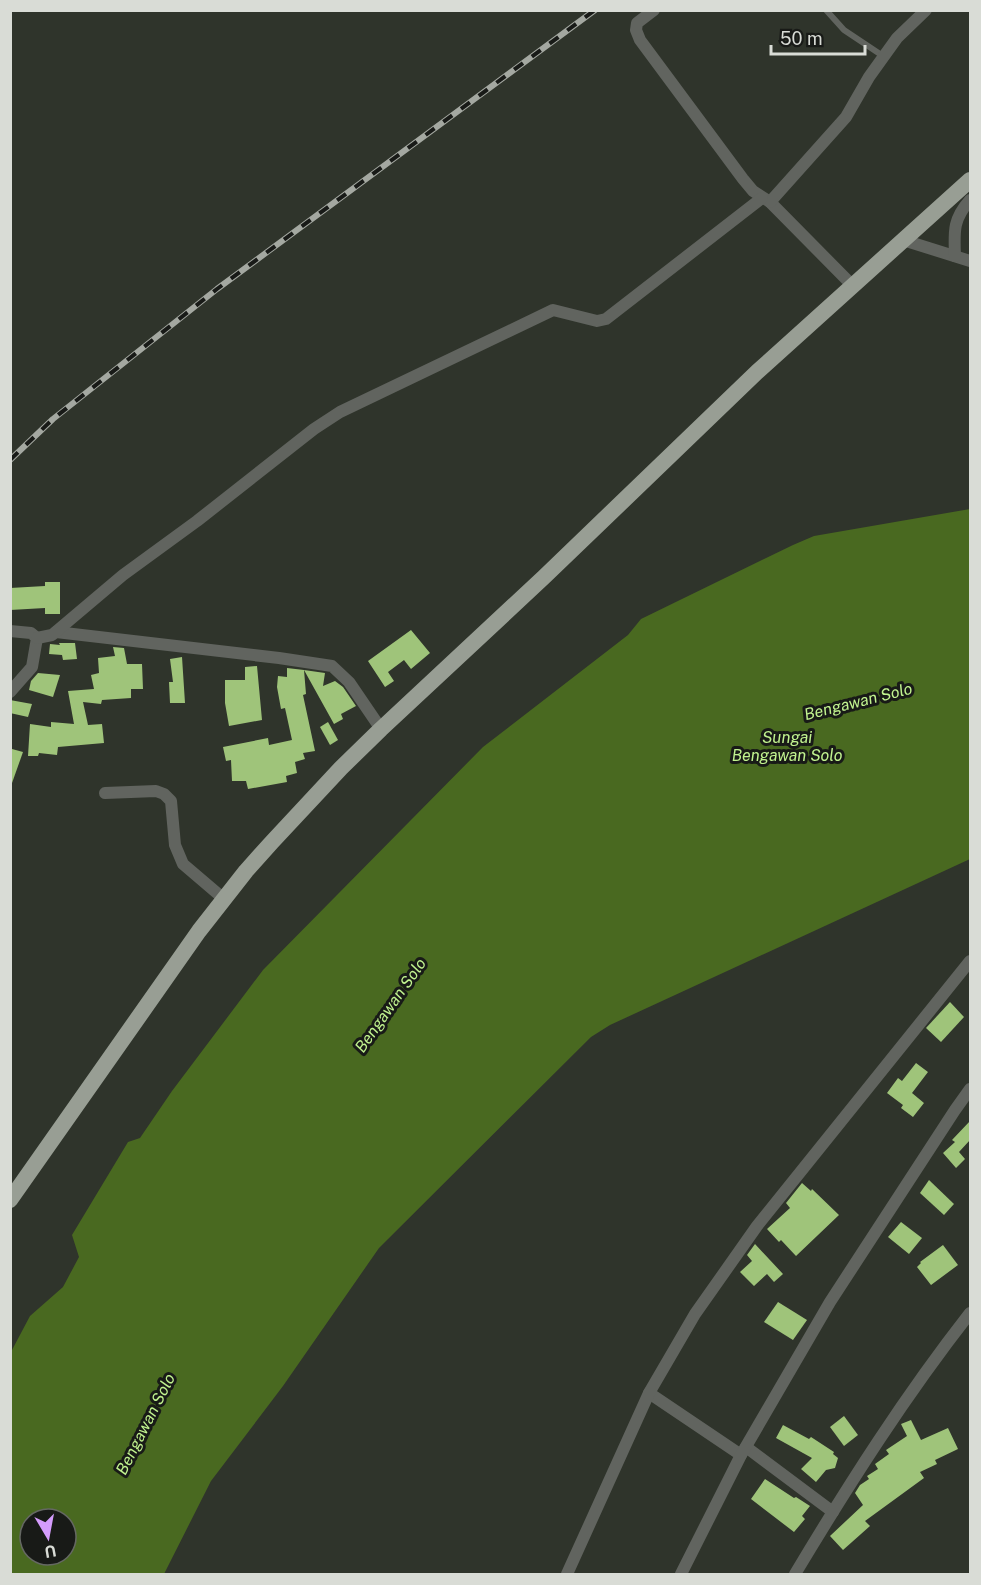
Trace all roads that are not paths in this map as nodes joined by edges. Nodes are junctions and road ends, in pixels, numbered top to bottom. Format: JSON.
{"nodes":[{"id":1,"x":654,"y":10,"type":"edge"},
{"id":2,"x":826,"y":10,"type":"edge"},
{"id":3,"x":926,"y":10,"type":"edge"},
{"id":4,"x":884,"y":57,"type":"junction"},
{"id":5,"x":970,"y":180,"type":"edge"},
{"id":6,"x":766,"y":200,"type":"junction"},
{"id":7,"x":970,"y":200,"type":"edge"},
{"id":8,"x":903,"y":240,"type":"junction"},
{"id":9,"x":955,"y":256,"type":"junction"},
{"id":10,"x":970,"y":261,"type":"edge"},
{"id":11,"x":852,"y":285,"type":"junction"},
{"id":12,"x":10,"y":631,"type":"edge"},
{"id":13,"x":56,"y":632,"type":"junction"},
{"id":14,"x":37,"y":638,"type":"junction"},
{"id":15,"x":10,"y":692,"type":"edge"},
{"id":16,"x":381,"y":729,"type":"junction"},
{"id":17,"x":105,"y":793,"type":"dead end"},
{"id":18,"x":224,"y":899,"type":"junction"},
{"id":19,"x":970,"y":961,"type":"edge"},
{"id":20,"x":970,"y":1089,"type":"edge"},
{"id":21,"x":12,"y":1197,"type":"edge"},
{"id":22,"x":970,"y":1313,"type":"edge"},
{"id":23,"x":649,"y":1393,"type":"junction"},
{"id":24,"x":744,"y":1451,"type":"junction"},
{"id":25,"x":833,"y":1512,"type":"junction"},
{"id":26,"x":567,"y":1575,"type":"edge"},
{"id":27,"x":681,"y":1575,"type":"edge"},
{"id":28,"x":795,"y":1575,"type":"edge"}],
"edges":[{"from":1,"to":6,"type":"street"},
{"from":2,"to":4,"type":"lane"},
{"from":3,"to":4,"type":"street"},
{"from":4,"to":6,"type":"street"},
{"from":5,"to":8,"type":"highway"},
{"from":6,"to":11,"type":"street"},
{"from":6,"to":13,"type":"street"},
{"from":7,"to":9,"type":"street"},
{"from":8,"to":9,"type":"street"},
{"from":8,"to":11,"type":"highway"},
{"from":9,"to":10,"type":"street"},
{"from":11,"to":16,"type":"highway"},
{"from":12,"to":14,"type":"street"},
{"from":13,"to":14,"type":"street"},
{"from":13,"to":16,"type":"street"},
{"from":14,"to":15,"type":"street"},
{"from":16,"to":18,"type":"highway"},
{"from":17,"to":18,"type":"street"},
{"from":18,"to":21,"type":"highway"},
{"from":19,"to":23,"type":"street"},
{"from":20,"to":24,"type":"street"},
{"from":22,"to":25,"type":"street"},
{"from":23,"to":24,"type":"street"},
{"from":23,"to":26,"type":"street"},
{"from":24,"to":25,"type":"street"},
{"from":24,"to":27,"type":"street"},
{"from":25,"to":28,"type":"street"}]}
